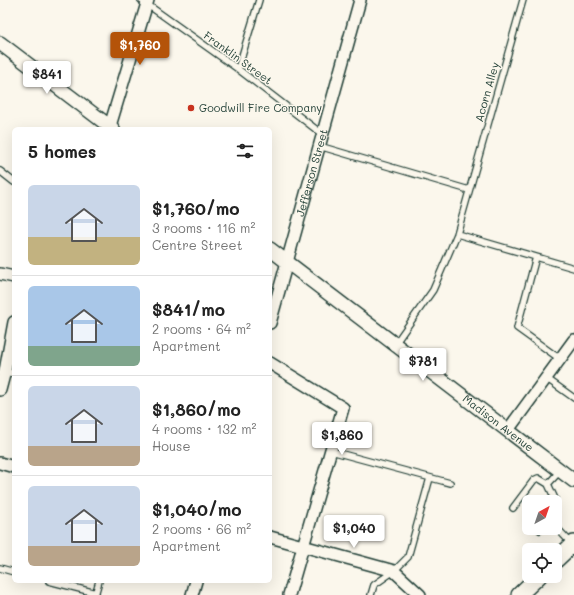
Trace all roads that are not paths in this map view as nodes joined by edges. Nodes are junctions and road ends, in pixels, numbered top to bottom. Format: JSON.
{"nodes":[{"id":1,"x":259,"y":0,"type":"edge"},
{"id":2,"x":360,"y":0,"type":"edge"},
{"id":3,"x":523,"y":0,"type":"edge"},
{"id":4,"x":145,"y":1,"type":"edge"},
{"id":5,"x":0,"y":43,"type":"edge"},
{"id":6,"x":238,"y":69,"type":"junction"},
{"id":7,"x":109,"y":127,"type":"edge"},
{"id":8,"x":110,"y":127,"type":"edge"},
{"id":9,"x":322,"y":134,"type":"junction"},
{"id":10,"x":319,"y":146,"type":"junction"},
{"id":11,"x":0,"y":171,"type":"edge"},
{"id":12,"x":12,"y":180,"type":"edge"},
{"id":13,"x":469,"y":190,"type":"junction"},
{"id":14,"x":457,"y":234,"type":"junction"},
{"id":15,"x":272,"y":251,"type":"edge"},
{"id":16,"x":536,"y":257,"type":"junction"},
{"id":17,"x":287,"y":262,"type":"junction"},
{"id":18,"x":574,"y":268,"type":"edge"},
{"id":19,"x":0,"y":274,"type":"edge"},
{"id":20,"x":12,"y":277,"type":"edge"},
{"id":21,"x":272,"y":316,"type":"edge"},
{"id":22,"x":12,"y":334,"type":"edge"},
{"id":23,"x":574,"y":340,"type":"edge"},
{"id":24,"x":395,"y":345,"type":"junction"},
{"id":25,"x":560,"y":359,"type":"junction"},
{"id":26,"x":272,"y":364,"type":"edge"},
{"id":27,"x":6,"y":371,"type":"edge"},
{"id":28,"x":546,"y":378,"type":"junction"},
{"id":29,"x":0,"y":390,"type":"edge"},
{"id":30,"x":574,"y":398,"type":"edge"},
{"id":31,"x":508,"y":430,"type":"junction"},
{"id":32,"x":331,"y":451,"type":"junction"},
{"id":33,"x":0,"y":463,"type":"edge"},
{"id":34,"x":12,"y":466,"type":"edge"},
{"id":35,"x":560,"y":470,"type":"junction"},
{"id":36,"x":430,"y":478,"type":"junction"},
{"id":37,"x":574,"y":481,"type":"edge"},
{"id":38,"x":450,"y":484,"type":"dead end"},
{"id":39,"x":548,"y":484,"type":"junction"},
{"id":40,"x":553,"y":495,"type":"edge"},
{"id":41,"x":513,"y":508,"type":"dead end"},
{"id":42,"x":562,"y":533,"type":"edge"},
{"id":43,"x":272,"y":538,"type":"edge"},
{"id":44,"x":573,"y":544,"type":"edge"},
{"id":45,"x":304,"y":546,"type":"junction"},
{"id":46,"x":562,"y":554,"type":"edge"},
{"id":47,"x":0,"y":568,"type":"edge"},
{"id":48,"x":12,"y":571,"type":"edge"},
{"id":49,"x":394,"y":571,"type":"junction"},
{"id":50,"x":56,"y":583,"type":"edge"},
{"id":51,"x":98,"y":583,"type":"edge"},
{"id":52,"x":195,"y":583,"type":"edge"},
{"id":53,"x":532,"y":583,"type":"edge"},
{"id":54,"x":95,"y":594,"type":"edge"},
{"id":55,"x":192,"y":595,"type":"edge"},
{"id":56,"x":289,"y":595,"type":"edge"},
{"id":57,"x":371,"y":595,"type":"edge"},
{"id":58,"x":420,"y":595,"type":"edge"},
{"id":59,"x":519,"y":595,"type":"edge"}],
"edges":[{"from":1,"to":6,"type":"lane"},
{"from":2,"to":9,"type":"street","name":"Jefferson Street"},
{"from":3,"to":13,"type":"lane","name":"Acorn Alley"},
{"from":4,"to":6,"type":"lane","name":"Franklin Street"},
{"from":4,"to":8,"type":"street"},
{"from":5,"to":7,"type":"street"},
{"from":6,"to":9,"type":"lane","name":"Franklin Street"},
{"from":9,"to":10,"type":"street","name":"Jefferson Street"},
{"from":10,"to":13,"type":"lane"},
{"from":10,"to":17,"type":"street","name":"Jefferson Street"},
{"from":11,"to":12,"type":"lane"},
{"from":13,"to":14,"type":"lane","name":"Acorn Alley"},
{"from":14,"to":16,"type":"lane"},
{"from":14,"to":24,"type":"lane","name":"Acorn Alley"},
{"from":15,"to":17,"type":"street","name":"Madison Avenue"},
{"from":16,"to":18,"type":"lane"},
{"from":16,"to":25,"type":"lane"},
{"from":17,"to":21,"type":"street","name":"Jefferson Street"},
{"from":17,"to":24,"type":"street","name":"Madison Avenue"},
{"from":19,"to":20,"type":"street"},
{"from":22,"to":27,"type":"street"},
{"from":23,"to":25,"type":"street"},
{"from":24,"to":31,"type":"street","name":"Madison Avenue"},
{"from":25,"to":28,"type":"street"},
{"from":26,"to":32,"type":"street"},
{"from":27,"to":29,"type":"street"},
{"from":28,"to":30,"type":"lane"},
{"from":28,"to":31,"type":"street"},
{"from":31,"to":35,"type":"street","name":"Madison Avenue"},
{"from":32,"to":36,"type":"lane"},
{"from":32,"to":45,"type":"street"},
{"from":33,"to":34,"type":"street"},
{"from":35,"to":37,"type":"street","name":"Madison Avenue"},
{"from":35,"to":39,"type":"lane"},
{"from":36,"to":38,"type":"lane"},
{"from":36,"to":49,"type":"lane"},
{"from":39,"to":40,"type":"lane"},
{"from":39,"to":41,"type":"lane"},
{"from":42,"to":44,"type":"lane"},
{"from":43,"to":45,"type":"street"},
{"from":44,"to":46,"type":"main road"},
{"from":45,"to":49,"type":"street"},
{"from":45,"to":56,"type":"street"},
{"from":47,"to":48,"type":"lane"},
{"from":49,"to":57,"type":"lane"},
{"from":49,"to":58,"type":"street"},
{"from":50,"to":54,"type":"lane"},
{"from":51,"to":54,"type":"lane"},
{"from":52,"to":55,"type":"street"},
{"from":53,"to":59,"type":"main road"}]}
